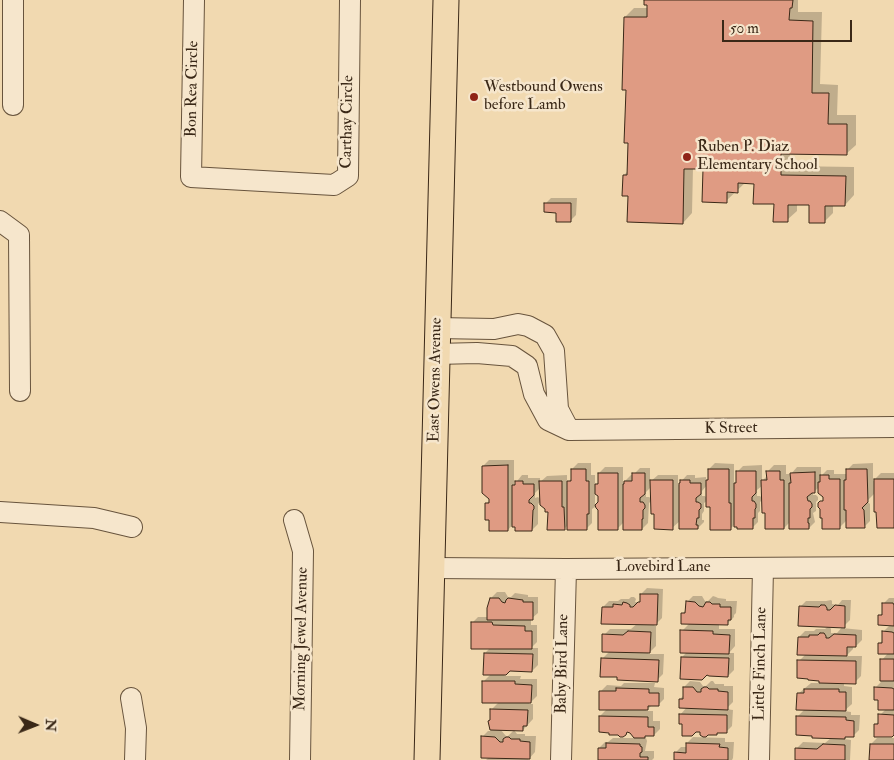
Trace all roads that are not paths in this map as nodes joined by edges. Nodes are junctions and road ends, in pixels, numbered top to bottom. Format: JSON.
{"nodes":[{"id":1,"x":13,"y":0,"type":"edge"},
{"id":2,"x":194,"y":0,"type":"edge"},
{"id":3,"x":350,"y":0,"type":"edge"},
{"id":4,"x":446,"y":0,"type":"edge"},
{"id":5,"x":13,"y":105,"type":"dead end"},
{"id":6,"x":192,"y":177,"type":"joint"},
{"id":7,"x":0,"y":221,"type":"edge"},
{"id":8,"x":437,"y":328,"type":"junction"},
{"id":9,"x":436,"y":354,"type":"junction"},
{"id":10,"x":20,"y":391,"type":"dead end"},
{"id":11,"x":894,"y":427,"type":"edge"},
{"id":12,"x":569,"y":430,"type":"junction"},
{"id":13,"x":0,"y":512,"type":"edge"},
{"id":14,"x":294,"y":520,"type":"dead end"},
{"id":15,"x":132,"y":527,"type":"dead end"},
{"id":16,"x":894,"y":567,"type":"edge"},
{"id":17,"x":432,"y":568,"type":"junction"},
{"id":18,"x":763,"y":568,"type":"junction"},
{"id":19,"x":566,"y":569,"type":"junction"},
{"id":20,"x":131,"y":698,"type":"dead end"},
{"id":21,"x":135,"y":760,"type":"edge"},
{"id":22,"x":300,"y":760,"type":"edge"},
{"id":23,"x":427,"y":760,"type":"edge"},
{"id":24,"x":561,"y":760,"type":"edge"},
{"id":25,"x":759,"y":760,"type":"edge"}],
"edges":[{"from":1,"to":5,"type":"street"},
{"from":2,"to":6,"type":"street","name":"Bon Rea Circle"},
{"from":3,"to":6,"type":"street","name":"Carthay Circle"},
{"from":4,"to":8,"type":"main road","name":"East Owens Avenue"},
{"from":7,"to":10,"type":"street"},
{"from":8,"to":9,"type":"main road","name":"East Owens Avenue"},
{"from":8,"to":12,"type":"street"},
{"from":9,"to":12,"type":"street","name":"K Street"},
{"from":9,"to":17,"type":"main road","name":"East Owens Avenue"},
{"from":11,"to":12,"type":"street","name":"K Street"},
{"from":13,"to":15,"type":"street"},
{"from":14,"to":22,"type":"street","name":"Morning Jewel Avenue"},
{"from":16,"to":18,"type":"street","name":"Lovebird Lane"},
{"from":17,"to":19,"type":"street","name":"Lovebird Lane"},
{"from":17,"to":23,"type":"main road","name":"East Owens Avenue"},
{"from":18,"to":19,"type":"street","name":"Lovebird Lane"},
{"from":18,"to":25,"type":"street","name":"Little Finch Lane"},
{"from":19,"to":24,"type":"street","name":"Baby Bird Lane"},
{"from":20,"to":21,"type":"street"}]}
